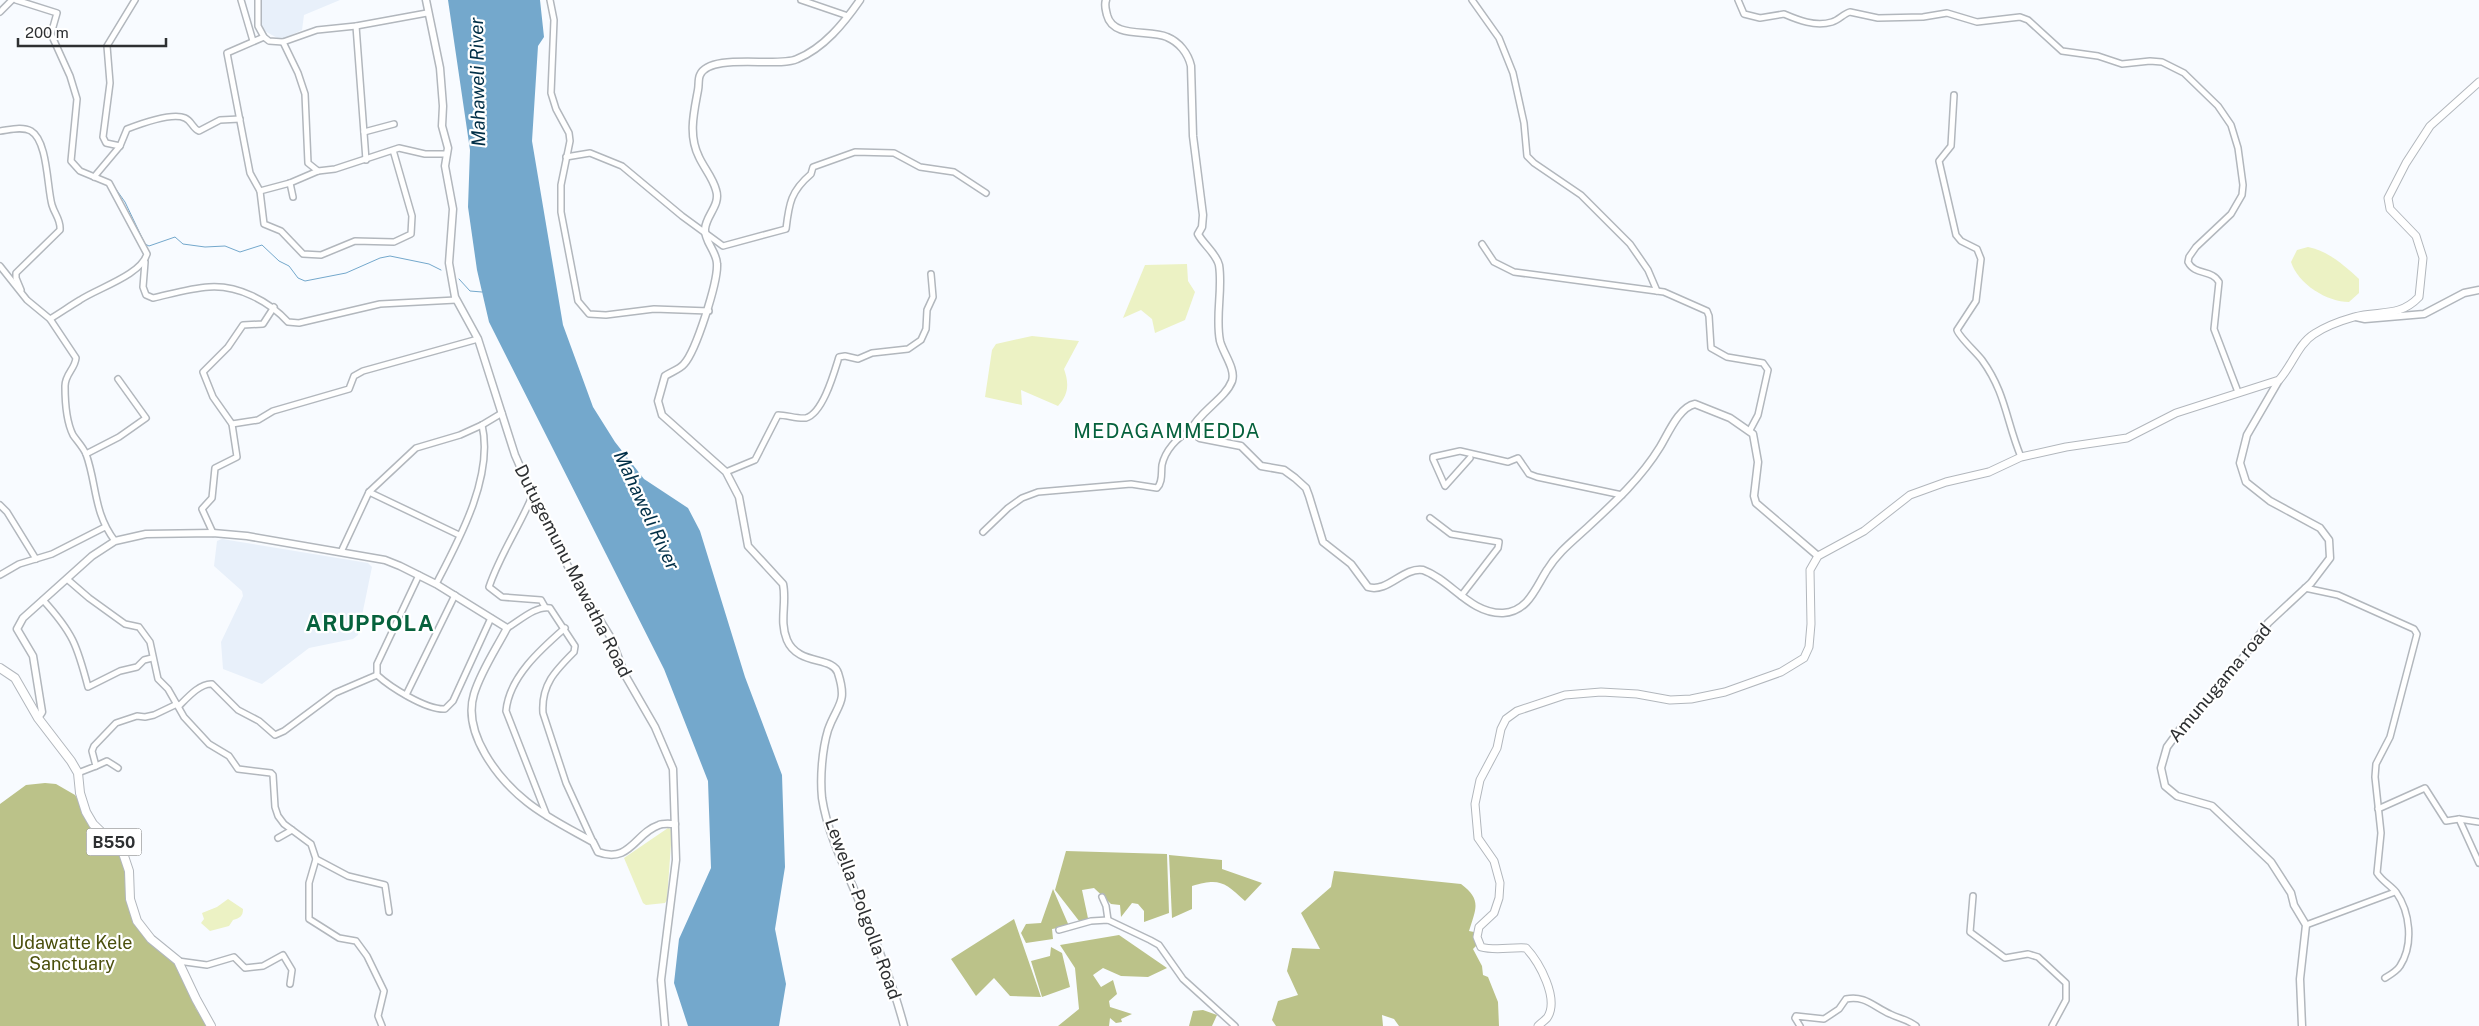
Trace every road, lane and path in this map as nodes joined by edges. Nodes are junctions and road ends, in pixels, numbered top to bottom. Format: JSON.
{"nodes":[{"id":1,"x":12,"y":0,"type":"edge"},
{"id":2,"x":16,"y":0,"type":"edge"},
{"id":3,"x":135,"y":0,"type":"edge"},
{"id":4,"x":241,"y":0,"type":"edge"},
{"id":5,"x":258,"y":0,"type":"edge"},
{"id":6,"x":426,"y":0,"type":"edge"},
{"id":7,"x":550,"y":0,"type":"edge"},
{"id":8,"x":801,"y":0,"type":"edge"},
{"id":9,"x":860,"y":0,"type":"edge"},
{"id":10,"x":1106,"y":0,"type":"edge"},
{"id":11,"x":1472,"y":0,"type":"edge"},
{"id":12,"x":1738,"y":0,"type":"edge"},
{"id":13,"x":0,"y":12,"type":"edge"},
{"id":14,"x":427,"y":13,"type":"junction"},
{"id":15,"x":848,"y":16,"type":"junction"},
{"id":16,"x":356,"y":26,"type":"junction"},
{"id":17,"x":264,"y":37,"type":"junction"},
{"id":18,"x":253,"y":41,"type":"junction"},
{"id":19,"x":283,"y":42,"type":"junction"},
{"id":20,"x":2479,"y":82,"type":"edge"},
{"id":21,"x":1954,"y":95,"type":"dead end"},
{"id":22,"x":240,"y":119,"type":"junction"},
{"id":23,"x":394,"y":124,"type":"dead end"},
{"id":24,"x":0,"y":131,"type":"edge"},
{"id":25,"x":364,"y":132,"type":"junction"},
{"id":26,"x":120,"y":146,"type":"junction"},
{"id":27,"x":393,"y":150,"type":"junction"},
{"id":28,"x":447,"y":154,"type":"junction"},
{"id":29,"x":566,"y":157,"type":"junction"},
{"id":30,"x":366,"y":160,"type":"junction"},
{"id":31,"x":308,"y":163,"type":"junction"},
{"id":32,"x":318,"y":171,"type":"junction"},
{"id":33,"x":305,"y":175,"type":"junction"},
{"id":34,"x":94,"y":177,"type":"junction"},
{"id":35,"x":290,"y":183,"type":"junction"},
{"id":36,"x":260,"y":191,"type":"junction"},
{"id":37,"x":986,"y":193,"type":"dead end"},
{"id":38,"x":293,"y":197,"type":"dead end"},
{"id":39,"x":705,"y":232,"type":"junction"},
{"id":40,"x":1482,"y":244,"type":"dead end"},
{"id":41,"x":144,"y":262,"type":"junction"},
{"id":42,"x":0,"y":266,"type":"edge"},
{"id":43,"x":931,"y":274,"type":"dead end"},
{"id":44,"x":2479,"y":290,"type":"edge"},
{"id":45,"x":1657,"y":291,"type":"junction"},
{"id":46,"x":27,"y":300,"type":"junction"},
{"id":47,"x":456,"y":300,"type":"junction"},
{"id":48,"x":274,"y":307,"type":"junction"},
{"id":49,"x":708,"y":311,"type":"junction"},
{"id":50,"x":2355,"y":317,"type":"junction"},
{"id":51,"x":50,"y":319,"type":"junction"},
{"id":52,"x":478,"y":339,"type":"junction"},
{"id":53,"x":118,"y":379,"type":"dead end"},
{"id":54,"x":2279,"y":380,"type":"junction"},
{"id":55,"x":2238,"y":392,"type":"junction"},
{"id":56,"x":502,"y":413,"type":"junction"},
{"id":57,"x":232,"y":424,"type":"junction"},
{"id":58,"x":482,"y":425,"type":"junction"},
{"id":59,"x":1190,"y":430,"type":"junction"},
{"id":60,"x":1750,"y":430,"type":"junction"},
{"id":61,"x":86,"y":454,"type":"junction"},
{"id":62,"x":2021,"y":457,"type":"junction"},
{"id":63,"x":1470,"y":458,"type":"dead end"},
{"id":64,"x":726,"y":472,"type":"junction"},
{"id":65,"x":369,"y":492,"type":"junction"},
{"id":66,"x":533,"y":494,"type":"junction"},
{"id":67,"x":1623,"y":495,"type":"junction"},
{"id":68,"x":0,"y":505,"type":"edge"},
{"id":69,"x":1430,"y":518,"type":"dead end"},
{"id":70,"x":105,"y":527,"type":"junction"},
{"id":71,"x":983,"y":532,"type":"dead end"},
{"id":72,"x":213,"y":533,"type":"junction"},
{"id":73,"x":459,"y":535,"type":"junction"},
{"id":74,"x":115,"y":541,"type":"junction"},
{"id":75,"x":341,"y":552,"type":"junction"},
{"id":76,"x":1818,"y":556,"type":"junction"},
{"id":77,"x":36,"y":559,"type":"junction"},
{"id":78,"x":0,"y":575,"type":"edge"},
{"id":79,"x":419,"y":575,"type":"junction"},
{"id":80,"x":67,"y":579,"type":"junction"},
{"id":81,"x":436,"y":584,"type":"junction"},
{"id":82,"x":2305,"y":588,"type":"junction"},
{"id":83,"x":455,"y":595,"type":"junction"},
{"id":84,"x":1461,"y":596,"type":"junction"},
{"id":85,"x":44,"y":600,"type":"junction"},
{"id":86,"x":545,"y":607,"type":"junction"},
{"id":87,"x":491,"y":618,"type":"junction"},
{"id":88,"x":507,"y":628,"type":"junction"},
{"id":89,"x":565,"y":628,"type":"junction"},
{"id":90,"x":152,"y":658,"type":"junction"},
{"id":91,"x":0,"y":668,"type":"edge"},
{"id":92,"x":377,"y":674,"type":"junction"},
{"id":93,"x":406,"y":695,"type":"junction"},
{"id":94,"x":178,"y":705,"type":"junction"},
{"id":95,"x":38,"y":718,"type":"junction"},
{"id":96,"x":96,"y":766,"type":"junction"},
{"id":97,"x":118,"y":768,"type":"dead end"},
{"id":98,"x":78,"y":773,"type":"junction"},
{"id":99,"x":2378,"y":809,"type":"junction"},
{"id":100,"x":547,"y":816,"type":"junction"},
{"id":101,"x":2459,"y":818,"type":"junction"},
{"id":102,"x":2479,"y":822,"type":"edge"},
{"id":103,"x":675,"y":824,"type":"junction"},
{"id":104,"x":292,"y":830,"type":"junction"},
{"id":105,"x":278,"y":838,"type":"dead end"},
{"id":106,"x":593,"y":842,"type":"junction"},
{"id":107,"x":316,"y":859,"type":"junction"},
{"id":108,"x":2479,"y":863,"type":"edge"},
{"id":109,"x":2395,"y":892,"type":"junction"},
{"id":110,"x":1973,"y":896,"type":"dead end"},
{"id":111,"x":1102,"y":897,"type":"dead end"},
{"id":112,"x":389,"y":912,"type":"dead end"},
{"id":113,"x":1108,"y":920,"type":"junction"},
{"id":114,"x":2306,"y":925,"type":"junction"},
{"id":115,"x":1059,"y":930,"type":"dead end"},
{"id":116,"x":178,"y":961,"type":"junction"},
{"id":117,"x":2385,"y":978,"type":"dead end"},
{"id":118,"x":290,"y":984,"type":"dead end"},
{"id":119,"x":211,"y":1026,"type":"edge"},
{"id":120,"x":382,"y":1026,"type":"edge"},
{"id":121,"x":665,"y":1026,"type":"edge"},
{"id":122,"x":904,"y":1026,"type":"edge"},
{"id":123,"x":1235,"y":1026,"type":"edge"},
{"id":124,"x":1538,"y":1026,"type":"edge"},
{"id":125,"x":1800,"y":1026,"type":"edge"},
{"id":126,"x":1916,"y":1026,"type":"edge"},
{"id":127,"x":2052,"y":1026,"type":"edge"},
{"id":128,"x":2302,"y":1026,"type":"edge"}],
"edges":[{"from":1,"to":13,"type":"street"},
{"from":2,"to":34,"type":"street"},
{"from":3,"to":26,"type":"street"},
{"from":4,"to":18,"type":"street"},
{"from":5,"to":17,"type":"street"},
{"from":6,"to":14,"type":"street","name":"Dutugemunu Mawatha Road"},
{"from":7,"to":29,"type":"street"},
{"from":8,"to":15,"type":"street"},
{"from":9,"to":15,"type":"street"},
{"from":10,"to":59,"type":"street"},
{"from":11,"to":45,"type":"street"},
{"from":12,"to":55,"type":"street"},
{"from":14,"to":16,"type":"street"},
{"from":14,"to":28,"type":"street","name":"Dutugemunu Mawatha Road"},
{"from":15,"to":39,"type":"street"},
{"from":16,"to":19,"type":"street"},
{"from":16,"to":25,"type":"street"},
{"from":17,"to":18,"type":"street"},
{"from":17,"to":19,"type":"street"},
{"from":18,"to":22,"type":"street"},
{"from":19,"to":31,"type":"street"},
{"from":20,"to":50,"type":"main road"},
{"from":21,"to":62,"type":"street"},
{"from":22,"to":26,"type":"street"},
{"from":22,"to":36,"type":"street"},
{"from":23,"to":25,"type":"street"},
{"from":24,"to":46,"type":"street"},
{"from":25,"to":30,"type":"street"},
{"from":26,"to":34,"type":"street"},
{"from":27,"to":28,"type":"street"},
{"from":27,"to":30,"type":"street"},
{"from":27,"to":36,"type":"street"},
{"from":28,"to":47,"type":"street","name":"Dutugemunu Mawatha Road"},
{"from":29,"to":39,"type":"street"},
{"from":29,"to":49,"type":"street"},
{"from":30,"to":32,"type":"street"},
{"from":31,"to":32,"type":"street"},
{"from":31,"to":33,"type":"street"},
{"from":32,"to":33,"type":"street"},
{"from":33,"to":35,"type":"street"},
{"from":34,"to":41,"type":"street"},
{"from":35,"to":36,"type":"street"},
{"from":35,"to":38,"type":"street"},
{"from":37,"to":39,"type":"street"},
{"from":39,"to":49,"type":"street","name":"Lewella - Polgolla Road"},
{"from":40,"to":45,"type":"street"},
{"from":41,"to":48,"type":"street"},
{"from":41,"to":51,"type":"street"},
{"from":42,"to":46,"type":"street"},
{"from":43,"to":64,"type":"street"},
{"from":44,"to":50,"type":"street"},
{"from":45,"to":60,"type":"street"},
{"from":46,"to":51,"type":"street"},
{"from":47,"to":48,"type":"street"},
{"from":47,"to":52,"type":"street","name":"Dutugemunu Mawatha Road"},
{"from":48,"to":57,"type":"street"},
{"from":49,"to":64,"type":"street","name":"Lewella - Polgolla Road"},
{"from":50,"to":54,"type":"main road"},
{"from":51,"to":61,"type":"street"},
{"from":52,"to":56,"type":"street","name":"Dutugemunu Mawatha Road"},
{"from":52,"to":57,"type":"street"},
{"from":53,"to":61,"type":"street"},
{"from":54,"to":55,"type":"main road"},
{"from":54,"to":82,"type":"street","name":"Amunugama road"},
{"from":55,"to":62,"type":"main road"},
{"from":56,"to":58,"type":"street"},
{"from":56,"to":66,"type":"street","name":"Dutugemunu Mawatha Road"},
{"from":57,"to":72,"type":"street"},
{"from":58,"to":65,"type":"street"},
{"from":58,"to":73,"type":"street"},
{"from":59,"to":71,"type":"street"},
{"from":59,"to":84,"type":"street"},
{"from":60,"to":67,"type":"street"},
{"from":60,"to":76,"type":"street"},
{"from":61,"to":70,"type":"street"},
{"from":62,"to":76,"type":"main road"},
{"from":63,"to":67,"type":"street"},
{"from":64,"to":122,"type":"street","name":"Lewella - Polgolla Road"},
{"from":65,"to":73,"type":"street"},
{"from":65,"to":75,"type":"street"},
{"from":66,"to":86,"type":"street"},
{"from":66,"to":103,"type":"street","name":"Dutugemunu Mawatha Road"},
{"from":67,"to":84,"type":"street"},
{"from":68,"to":77,"type":"street"},
{"from":69,"to":84,"type":"street"},
{"from":70,"to":74,"type":"street"},
{"from":70,"to":77,"type":"street"},
{"from":72,"to":74,"type":"street"},
{"from":72,"to":75,"type":"street"},
{"from":73,"to":81,"type":"street"},
{"from":74,"to":80,"type":"street"},
{"from":75,"to":79,"type":"street"},
{"from":76,"to":124,"type":"main road"},
{"from":77,"to":78,"type":"street"},
{"from":79,"to":81,"type":"street"},
{"from":79,"to":92,"type":"street"},
{"from":80,"to":85,"type":"street"},
{"from":80,"to":90,"type":"street"},
{"from":81,"to":83,"type":"street"},
{"from":82,"to":99,"type":"street"},
{"from":82,"to":114,"type":"street","name":"Amunugama road"},
{"from":83,"to":87,"type":"street"},
{"from":83,"to":93,"type":"street"},
{"from":85,"to":90,"type":"street"},
{"from":85,"to":95,"type":"street"},
{"from":86,"to":88,"type":"street"},
{"from":86,"to":89,"type":"street"},
{"from":87,"to":88,"type":"street"},
{"from":87,"to":93,"type":"street"},
{"from":88,"to":100,"type":"street"},
{"from":89,"to":100,"type":"street"},
{"from":89,"to":106,"type":"street"},
{"from":90,"to":94,"type":"street"},
{"from":91,"to":95,"type":"main road","number":"B550"},
{"from":92,"to":93,"type":"street"},
{"from":92,"to":94,"type":"street"},
{"from":94,"to":96,"type":"street"},
{"from":94,"to":104,"type":"street"},
{"from":95,"to":98,"type":"main road","number":"B550"},
{"from":96,"to":97,"type":"street"},
{"from":96,"to":98,"type":"street"},
{"from":98,"to":116,"type":"main road","number":"B550"},
{"from":99,"to":101,"type":"street"},
{"from":99,"to":109,"type":"street"},
{"from":100,"to":106,"type":"street"},
{"from":101,"to":102,"type":"street"},
{"from":101,"to":108,"type":"street"},
{"from":103,"to":106,"type":"street"},
{"from":103,"to":121,"type":"street","name":"Dutugemunu Mawatha Road"},
{"from":104,"to":105,"type":"street"},
{"from":104,"to":107,"type":"street"},
{"from":107,"to":112,"type":"street"},
{"from":107,"to":120,"type":"street"},
{"from":109,"to":114,"type":"street"},
{"from":109,"to":117,"type":"street"},
{"from":110,"to":127,"type":"street"},
{"from":111,"to":113,"type":"street"},
{"from":113,"to":115,"type":"street"},
{"from":113,"to":123,"type":"street"},
{"from":114,"to":128,"type":"street"},
{"from":116,"to":118,"type":"street"},
{"from":116,"to":119,"type":"main road","number":"B550"},
{"from":125,"to":126,"type":"street"}]}
